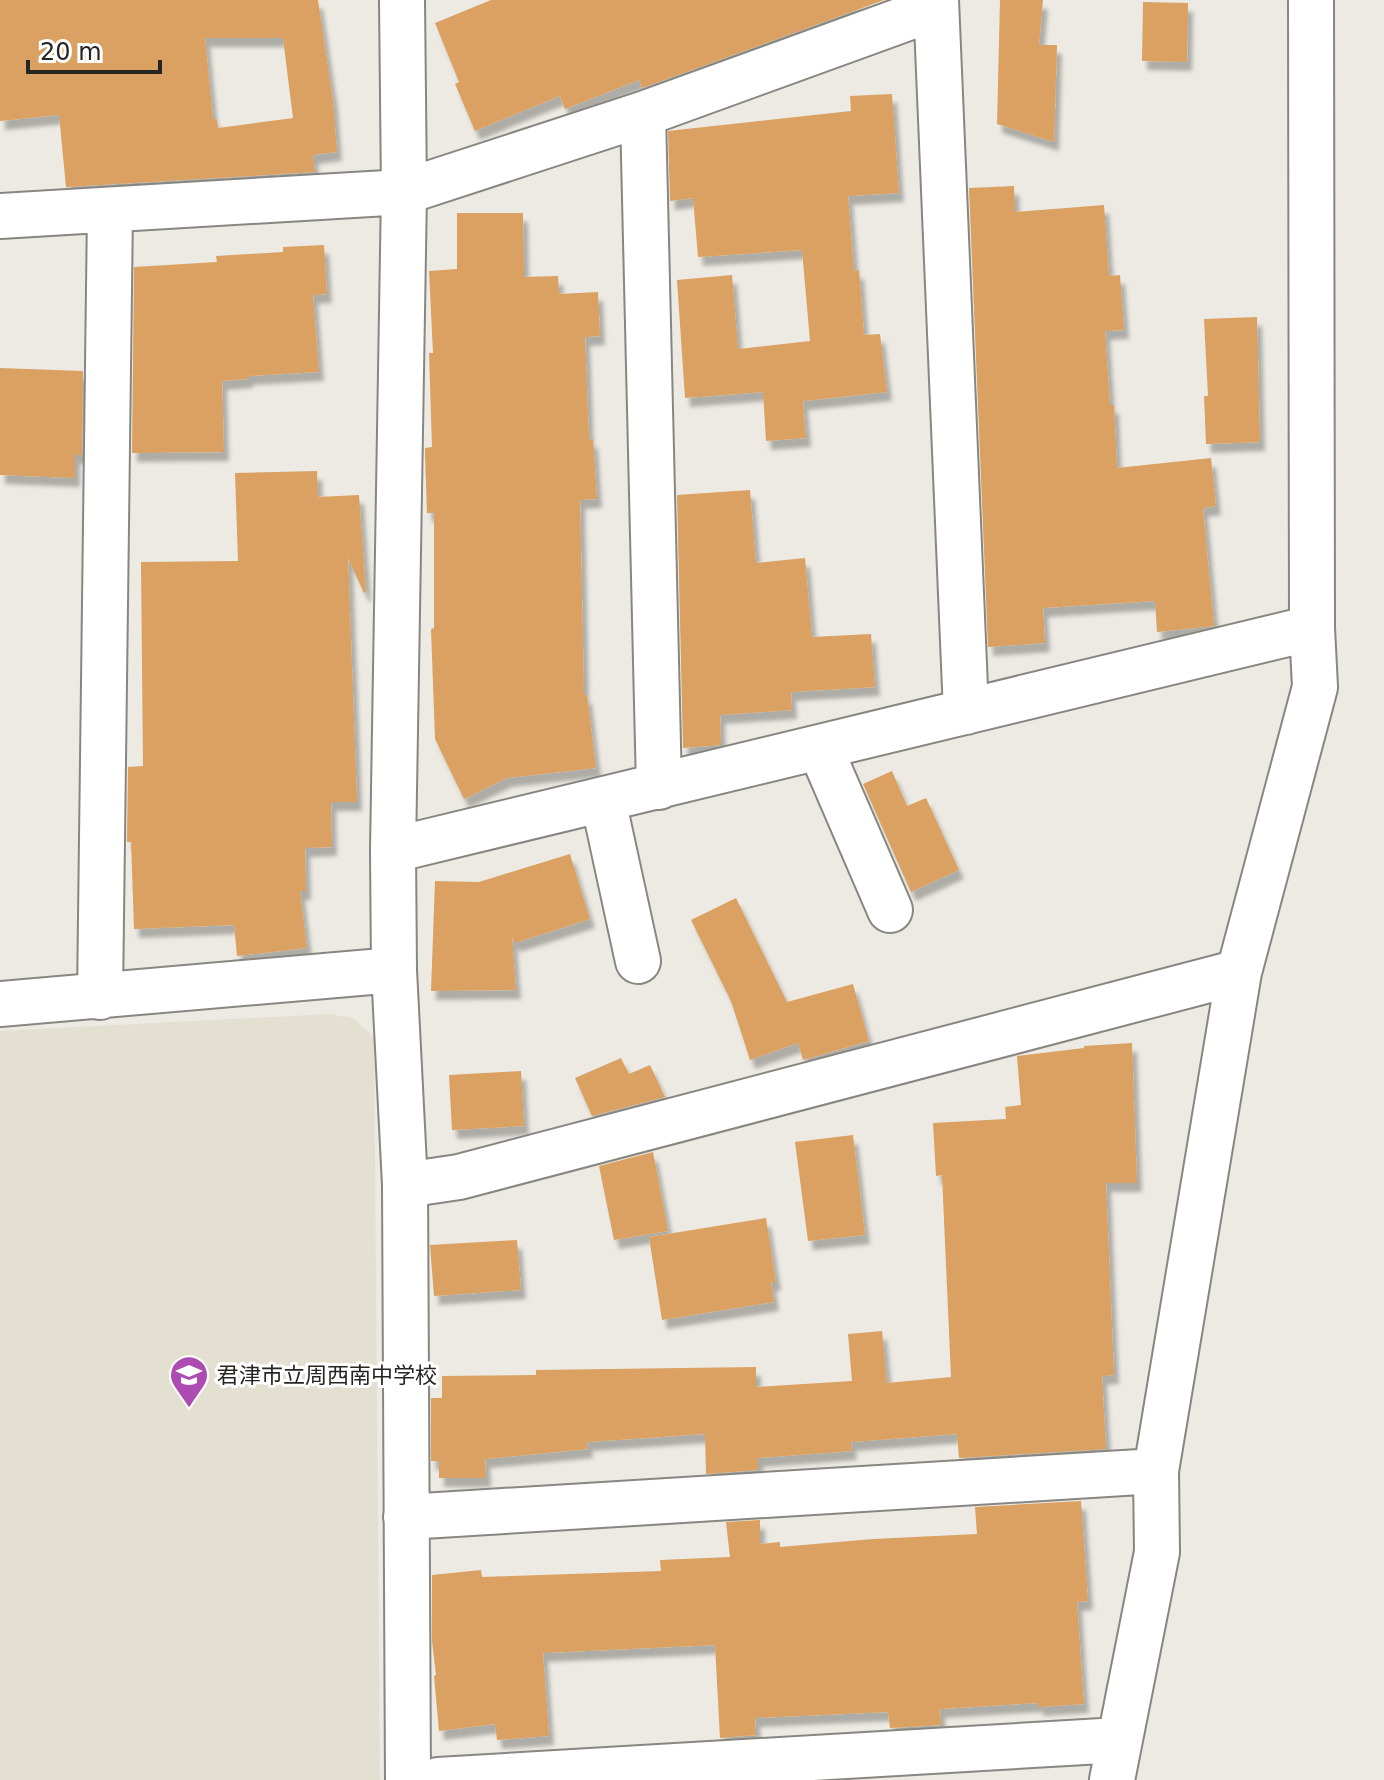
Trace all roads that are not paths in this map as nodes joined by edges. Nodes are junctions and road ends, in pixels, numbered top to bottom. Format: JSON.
{"nodes":[{"id":1,"x":402,"y":0,"type":"edge"},
{"id":2,"x":1311,"y":0,"type":"edge"},
{"id":3,"x":935,"y":4,"type":"edge"},
{"id":4,"x":643,"y":114,"type":"junction"},
{"id":5,"x":404,"y":192,"type":"junction"},
{"id":6,"x":110,"y":210,"type":"junction"},
{"id":7,"x":0,"y":216,"type":"edge"},
{"id":8,"x":1312,"y":628,"type":"junction"},
{"id":9,"x":966,"y":712,"type":"junction"},
{"id":10,"x":820,"y":748,"type":"junction"},
{"id":11,"x":659,"y":787,"type":"junction"},
{"id":12,"x":603,"y":800,"type":"junction"},
{"id":13,"x":393,"y":850,"type":"junction"},
{"id":14,"x":890,"y":910,"type":"dead end"},
{"id":15,"x":638,"y":961,"type":"dead end"},
{"id":16,"x":394,"y":970,"type":"junction"},
{"id":17,"x":1239,"y":972,"type":"junction"},
{"id":18,"x":100,"y":997,"type":"junction"},
{"id":19,"x":0,"y":1004,"type":"edge"},
{"id":20,"x":405,"y":1185,"type":"junction"},
{"id":21,"x":1156,"y":1471,"type":"junction"},
{"id":22,"x":406,"y":1517,"type":"junction"},
{"id":23,"x":1115,"y":1760,"type":"edge"},
{"id":24,"x":408,"y":1780,"type":"edge"},
{"id":25,"x":438,"y":1780,"type":"edge"}],
"edges":[{"from":1,"to":5,"type":"street"},
{"from":2,"to":8,"type":"street"},
{"from":3,"to":4,"type":"street"},
{"from":3,"to":9,"type":"street"},
{"from":4,"to":5,"type":"street"},
{"from":4,"to":11,"type":"street"},
{"from":5,"to":6,"type":"street"},
{"from":5,"to":13,"type":"street"},
{"from":6,"to":7,"type":"street"},
{"from":6,"to":18,"type":"street"},
{"from":8,"to":9,"type":"street"},
{"from":8,"to":17,"type":"street"},
{"from":9,"to":10,"type":"street"},
{"from":10,"to":11,"type":"street"},
{"from":10,"to":14,"type":"street"},
{"from":11,"to":12,"type":"street"},
{"from":12,"to":13,"type":"street"},
{"from":12,"to":15,"type":"street"},
{"from":13,"to":16,"type":"street"},
{"from":16,"to":18,"type":"street"},
{"from":16,"to":20,"type":"street"},
{"from":17,"to":20,"type":"street"},
{"from":17,"to":21,"type":"street"},
{"from":18,"to":19,"type":"street"},
{"from":20,"to":22,"type":"street"},
{"from":21,"to":22,"type":"street"},
{"from":21,"to":23,"type":"street"},
{"from":22,"to":24,"type":"street"},
{"from":23,"to":25,"type":"street"}]}
